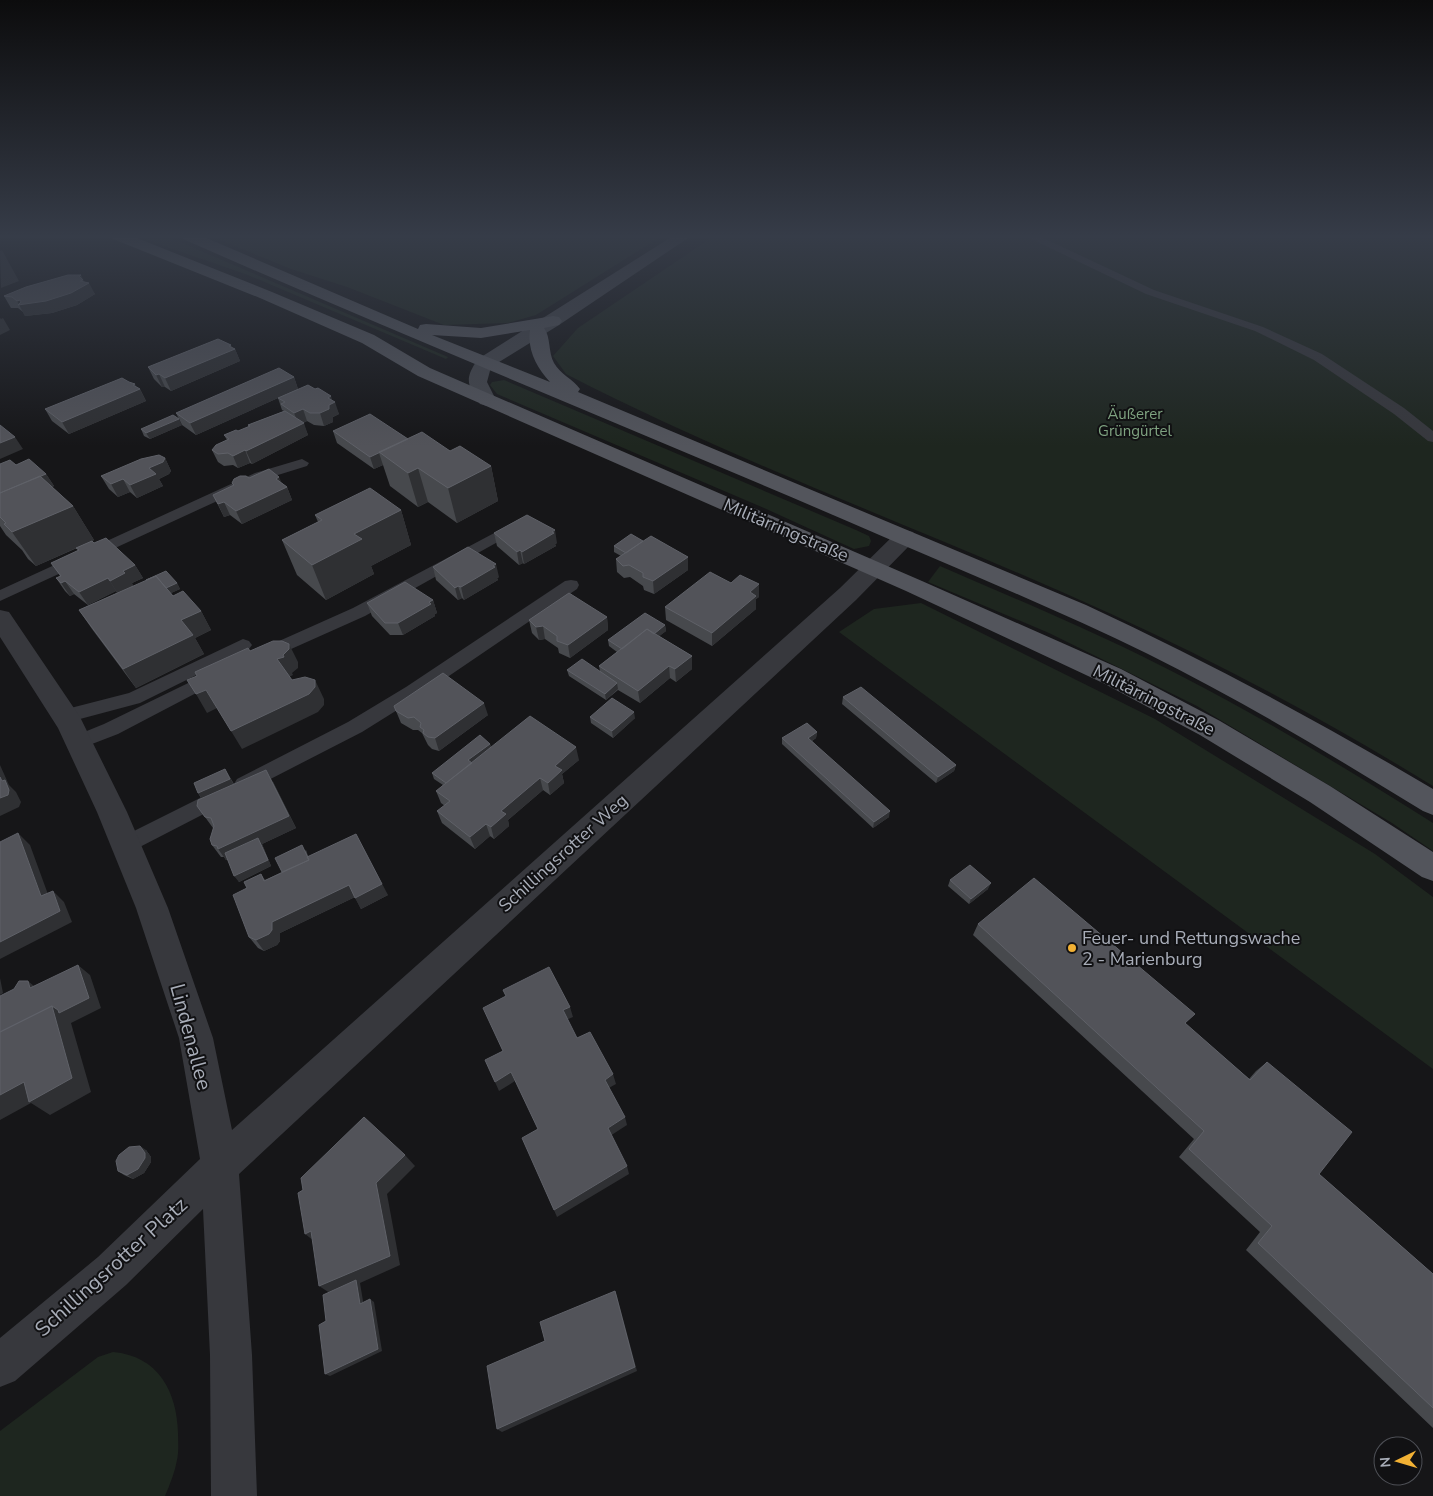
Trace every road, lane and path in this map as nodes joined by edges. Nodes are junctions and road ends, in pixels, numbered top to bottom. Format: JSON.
{"nodes":[{"id":1,"x":292,"y":306,"type":"edge"},
{"id":2,"x":351,"y":306,"type":"edge"},
{"id":3,"x":576,"y":306,"type":"edge"},
{"id":4,"x":1191,"y":306,"type":"edge"},
{"id":5,"x":398,"y":326,"type":"junction"},
{"id":6,"x":545,"y":326,"type":"junction"},
{"id":7,"x":368,"y":338,"type":"junction"},
{"id":8,"x":484,"y":363,"type":"junction"},
{"id":9,"x":487,"y":400,"type":"junction"},
{"id":10,"x":590,"y":404,"type":"junction"},
{"id":11,"x":1433,"y":438,"type":"edge"},
{"id":12,"x":302,"y":463,"type":"dead end"},
{"id":13,"x":498,"y":536,"type":"edge"},
{"id":14,"x":905,"y":537,"type":"junction"},
{"id":15,"x":874,"y":568,"type":"junction"},
{"id":16,"x":571,"y":585,"type":"dead end"},
{"id":17,"x":0,"y":596,"type":"edge"},
{"id":18,"x":0,"y":618,"type":"edge"},
{"id":19,"x":228,"y":670,"type":"edge"},
{"id":20,"x":65,"y":716,"type":"junction"},
{"id":21,"x":79,"y":742,"type":"junction"},
{"id":22,"x":1433,"y":803,"type":"edge"},
{"id":23,"x":125,"y":845,"type":"junction"},
{"id":24,"x":1433,"y":868,"type":"edge"},
{"id":25,"x":220,"y":1166,"type":"junction"},
{"id":26,"x":0,"y":1366,"type":"edge"},
{"id":27,"x":234,"y":1496,"type":"edge"}],
"edges":[{"from":1,"to":7,"type":"main road","name":"Militärringstraße"},
{"from":2,"to":5,"type":"main road"},
{"from":3,"to":6,"type":"main road"},
{"from":4,"to":11,"type":"lane"},
{"from":5,"to":6,"type":"main road"},
{"from":5,"to":8,"type":"main road"},
{"from":6,"to":8,"type":"main road"},
{"from":6,"to":10,"type":"main road"},
{"from":7,"to":8,"type":"main road"},
{"from":7,"to":9,"type":"main road","name":"Militärringstraße"},
{"from":8,"to":9,"type":"main road"},
{"from":8,"to":10,"type":"main road"},
{"from":9,"to":15,"type":"main road","name":"Militärringstraße"},
{"from":10,"to":14,"type":"main road"},
{"from":12,"to":17,"type":"lane"},
{"from":13,"to":20,"type":"lane"},
{"from":14,"to":15,"type":"street","name":"Schillingsrotter Weg"},
{"from":14,"to":22,"type":"main road"},
{"from":15,"to":24,"type":"main road","name":"Militärringstraße"},
{"from":15,"to":25,"type":"street","name":"Schillingsrotter Weg"},
{"from":16,"to":23,"type":"lane"},
{"from":18,"to":20,"type":"street","name":"Lindenallee"},
{"from":19,"to":21,"type":"lane"},
{"from":20,"to":21,"type":"street","name":"Lindenallee"},
{"from":21,"to":23,"type":"street","name":"Lindenallee"},
{"from":23,"to":25,"type":"street","name":"Lindenallee"},
{"from":25,"to":26,"type":"street","name":"Schillingsrotter Platz"},
{"from":25,"to":27,"type":"street","name":"Lindenallee"}]}
